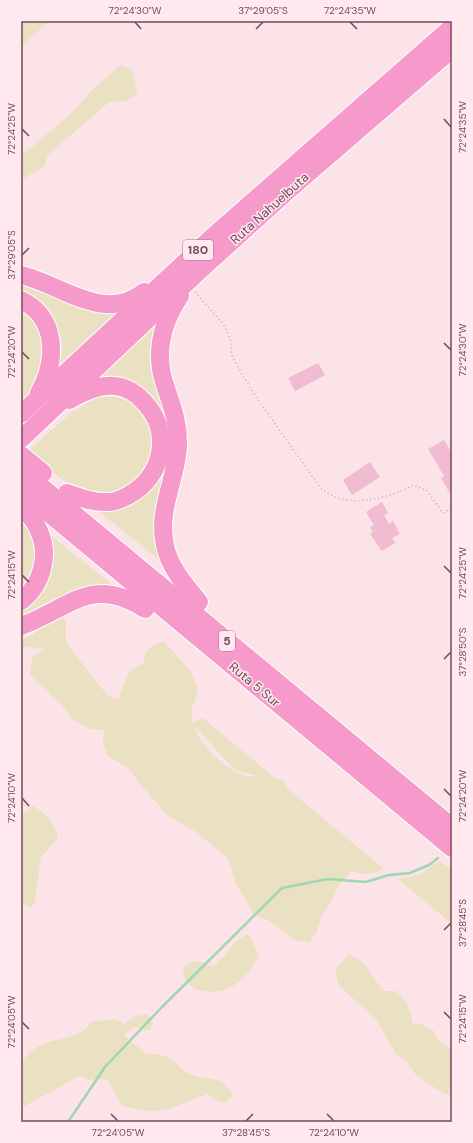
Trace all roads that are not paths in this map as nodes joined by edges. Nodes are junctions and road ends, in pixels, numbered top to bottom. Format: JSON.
{"nodes":[{"id":1,"x":452,"y":27,"type":"edge"},
{"id":2,"x":452,"y":49,"type":"edge"},
{"id":3,"x":209,"y":240,"type":"junction"},
{"id":4,"x":21,"y":275,"type":"edge"},
{"id":5,"x":193,"y":278,"type":"junction"},
{"id":6,"x":21,"y":300,"type":"edge"},
{"id":7,"x":27,"y":408,"type":"edge"},
{"id":8,"x":54,"y":408,"type":"junction"},
{"id":9,"x":22,"y":443,"type":"edge"},
{"id":10,"x":21,"y":470,"type":"edge"},
{"id":11,"x":21,"y":490,"type":"edge"},
{"id":12,"x":67,"y":493,"type":"junction"},
{"id":13,"x":21,"y":505,"type":"edge"},
{"id":14,"x":21,"y":601,"type":"edge"},
{"id":15,"x":199,"y":602,"type":"junction"},
{"id":16,"x":145,"y":609,"type":"junction"},
{"id":17,"x":21,"y":626,"type":"edge"},
{"id":18,"x":259,"y":688,"type":"junction"},
{"id":19,"x":434,"y":812,"type":"junction"},
{"id":20,"x":452,"y":827,"type":"edge"},
{"id":21,"x":452,"y":848,"type":"edge"}],
"edges":[{"from":1,"to":3,"type":"highway","name":"Ruta Nahuelbuta","number":"180"},
{"from":2,"to":5,"type":"highway","name":"Ruta Nahuelbuta","number":"180"},
{"from":3,"to":4,"type":"highway"},
{"from":3,"to":7,"type":"highway","name":"Ruta Nahuelbuta","number":"180"},
{"from":5,"to":8,"type":"highway","name":"Ruta Nahuelbuta","number":"180"},
{"from":5,"to":15,"type":"highway"},
{"from":6,"to":7,"type":"highway"},
{"from":8,"to":9,"type":"highway","name":"Ruta Nahuelbuta","number":"180"},
{"from":8,"to":12,"type":"highway"},
{"from":9,"to":12,"type":"highway"},
{"from":10,"to":19,"type":"highway","name":"Ruta 5 Sur","number":"5"},
{"from":11,"to":18,"type":"highway","name":"Ruta 5 Sur","number":"5"},
{"from":12,"to":15,"type":"highway"},
{"from":13,"to":14,"type":"highway"},
{"from":13,"to":16,"type":"highway"},
{"from":15,"to":19,"type":"highway"},
{"from":16,"to":17,"type":"highway"},
{"from":16,"to":18,"type":"highway"},
{"from":18,"to":21,"type":"highway","name":"Ruta 5 Sur","number":"5"},
{"from":19,"to":20,"type":"highway","name":"Ruta 5 Sur","number":"5"}]}
